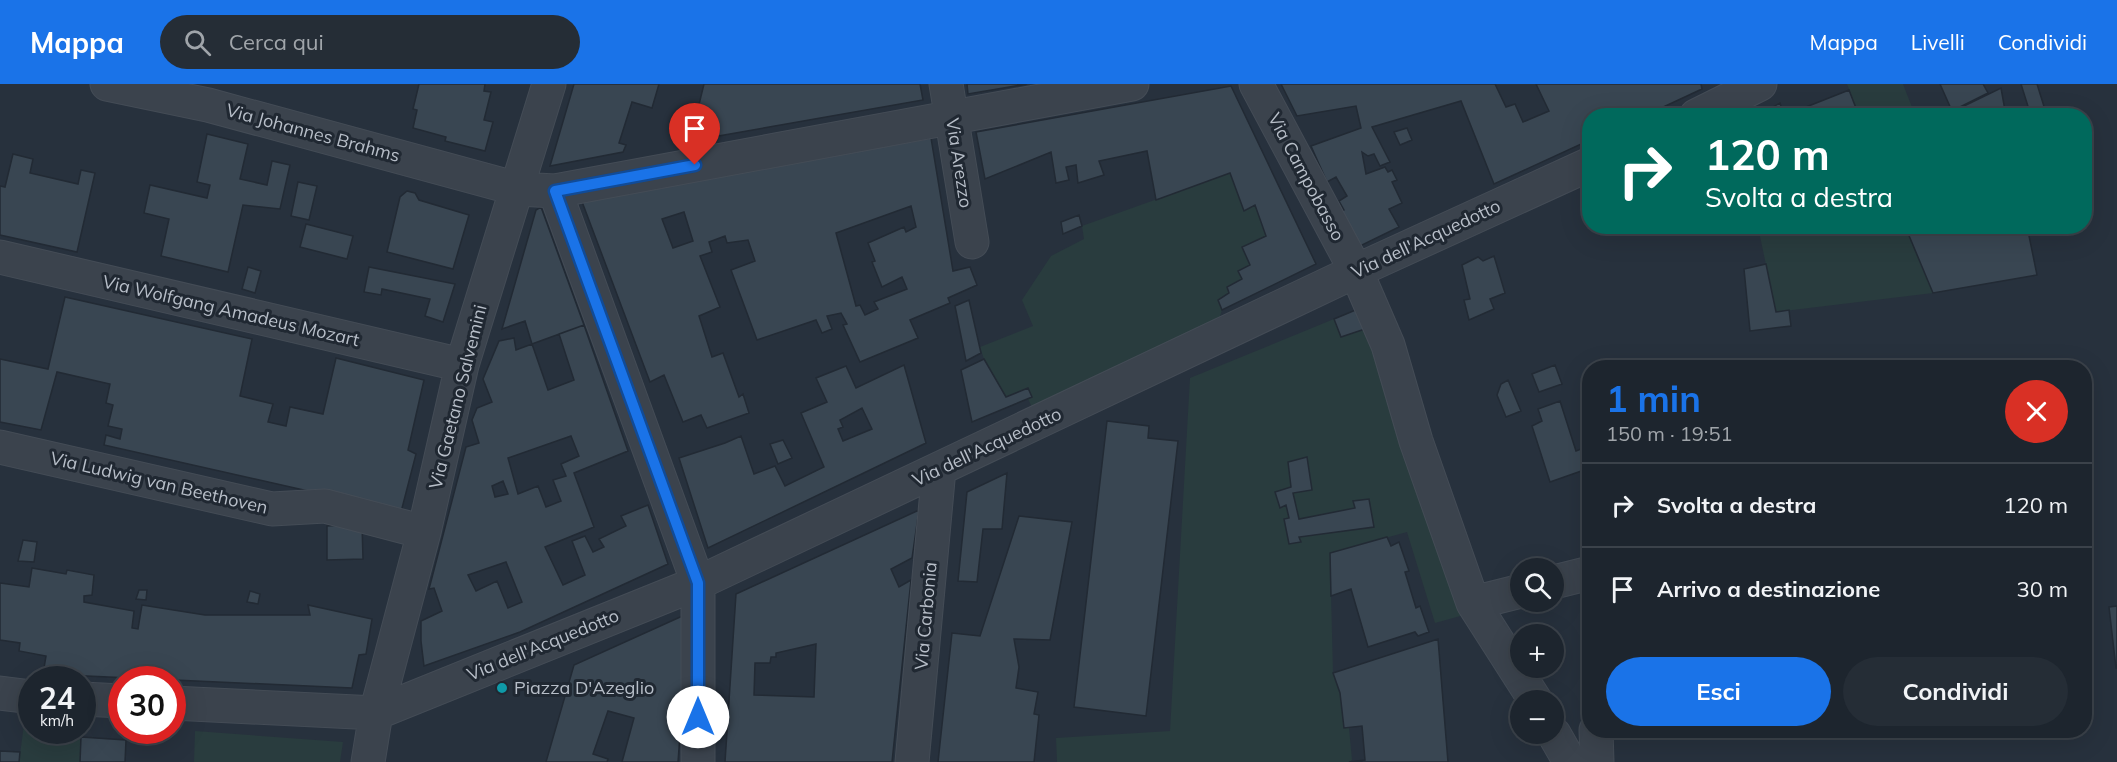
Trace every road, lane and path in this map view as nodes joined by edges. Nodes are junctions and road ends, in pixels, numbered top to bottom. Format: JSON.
{"nodes":[{"id":1,"x":107,"y":84,"type":"edge"},
{"id":2,"x":549,"y":84,"type":"edge"},
{"id":3,"x":946,"y":84,"type":"edge"},
{"id":4,"x":1132,"y":84,"type":"edge"},
{"id":5,"x":1256,"y":84,"type":"edge"},
{"id":6,"x":1744,"y":88,"type":"edge"},
{"id":7,"x":1710,"y":108,"type":"edge"},
{"id":8,"x":952,"y":117,"type":"junction"},
{"id":9,"x":1582,"y":168,"type":"edge"},
{"id":10,"x":518,"y":189,"type":"junction"},
{"id":11,"x":555,"y":191,"type":"junction"},
{"id":12,"x":972,"y":242,"type":"dead end"},
{"id":13,"x":0,"y":257,"type":"edge"},
{"id":14,"x":1356,"y":271,"type":"junction"},
{"id":15,"x":462,"y":365,"type":"junction"},
{"id":16,"x":0,"y":447,"type":"edge"},
{"id":17,"x":939,"y":470,"type":"junction"},
{"id":18,"x":424,"y":532,"type":"junction"},
{"id":19,"x":1582,"y":575,"type":"edge"},
{"id":20,"x":1564,"y":580,"type":"edge"},
{"id":21,"x":698,"y":583,"type":"junction"},
{"id":22,"x":1510,"y":594,"type":"edge"},
{"id":23,"x":1473,"y":603,"type":"junction"},
{"id":24,"x":1529,"y":690,"type":"edge"},
{"id":25,"x":0,"y":693,"type":"edge"},
{"id":26,"x":18,"y":695,"type":"edge"},
{"id":27,"x":186,"y":705,"type":"edge"},
{"id":28,"x":376,"y":713,"type":"junction"},
{"id":29,"x":1596,"y":738,"type":"edge"},
{"id":30,"x":1560,"y":744,"type":"edge"},
{"id":31,"x":368,"y":762,"type":"edge"},
{"id":32,"x":698,"y":762,"type":"edge"},
{"id":33,"x":912,"y":762,"type":"edge"},
{"id":34,"x":1570,"y":762,"type":"edge"},
{"id":35,"x":1598,"y":762,"type":"edge"}],
"edges":[{"from":1,"to":10,"type":"street","name":"Via Johannes Brahms"},
{"from":2,"to":10,"type":"street","name":"Via Gaetano Salvemini"},
{"from":3,"to":8,"type":"street","name":"Via Arezzo"},
{"from":4,"to":8,"type":"street","name":"Via Johannes Brahms"},
{"from":5,"to":14,"type":"street","name":"Via Campobasso"},
{"from":6,"to":7,"type":"street"},
{"from":8,"to":11,"type":"street","name":"Via Johannes Brahms"},
{"from":8,"to":12,"type":"street","name":"Via Arezzo"},
{"from":9,"to":14,"type":"street","name":"Via dell'Acquedotto"},
{"from":10,"to":11,"type":"street","name":"Via Johannes Brahms"},
{"from":10,"to":15,"type":"street","name":"Via Gaetano Salvemini"},
{"from":11,"to":21,"type":"street"},
{"from":13,"to":15,"type":"street","name":"Via Wolfgang Amadeus Mozart"},
{"from":14,"to":17,"type":"street","name":"Via dell'Acquedotto"},
{"from":14,"to":23,"type":"street","name":"Via Campobasso"},
{"from":15,"to":18,"type":"street","name":"Via Gaetano Salvemini"},
{"from":16,"to":18,"type":"street","name":"Via Ludwig van Beethoven"},
{"from":17,"to":21,"type":"street","name":"Via dell'Acquedotto"},
{"from":17,"to":33,"type":"street","name":"Via Carbonia"},
{"from":18,"to":28,"type":"street","name":"Via Gaetano Salvemini"},
{"from":19,"to":20,"type":"street"},
{"from":21,"to":28,"type":"street","name":"Via dell'Acquedotto"},
{"from":21,"to":32,"type":"street"},
{"from":22,"to":23,"type":"street"},
{"from":23,"to":24,"type":"street","name":"Via Campobasso"},
{"from":25,"to":26,"type":"street"},
{"from":27,"to":28,"type":"street"},
{"from":28,"to":31,"type":"street"},
{"from":29,"to":35,"type":"street"},
{"from":30,"to":34,"type":"street"}]}
